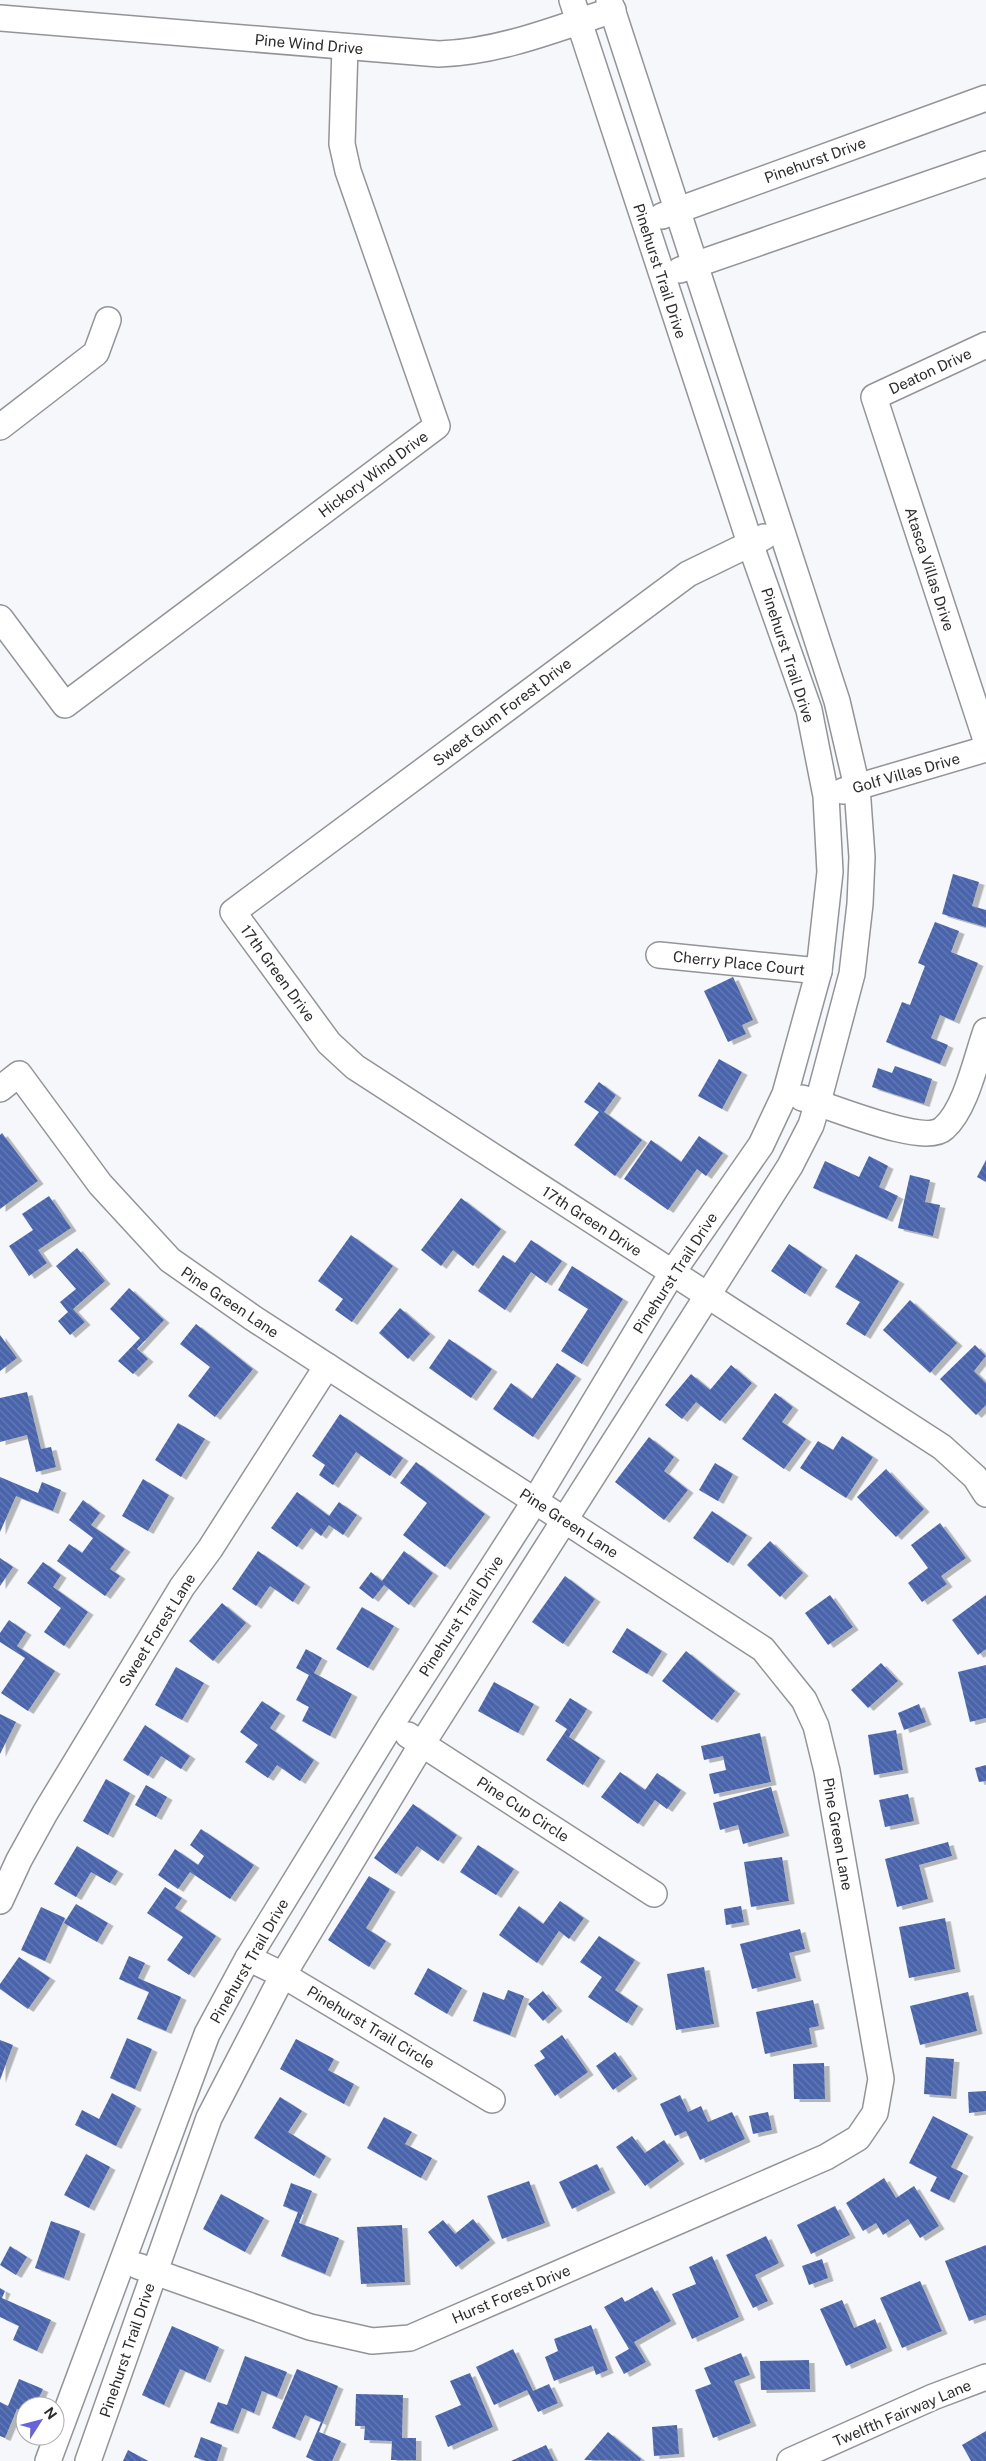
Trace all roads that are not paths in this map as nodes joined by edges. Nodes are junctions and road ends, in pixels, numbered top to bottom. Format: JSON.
{"nodes":[{"id":1,"x":611,"y":5,"type":"edge"},
{"id":2,"x":575,"y":11,"type":"edge"},
{"id":3,"x":0,"y":18,"type":"edge"},
{"id":4,"x":345,"y":47,"type":"junction"},
{"id":5,"x":986,"y":98,"type":"edge"},
{"id":6,"x":986,"y":164,"type":"edge"},
{"id":7,"x":678,"y":210,"type":"junction"},
{"id":8,"x":644,"y":222,"type":"junction"},
{"id":9,"x":695,"y":266,"type":"junction"},
{"id":10,"x":661,"y":276,"type":"junction"},
{"id":11,"x":108,"y":320,"type":"dead end"},
{"id":12,"x":986,"y":345,"type":"edge"},
{"id":13,"x":874,"y":397,"type":"joint"},
{"id":14,"x":0,"y":427,"type":"edge"},
{"id":15,"x":783,"y":530,"type":"junction"},
{"id":16,"x":750,"y":543,"type":"junction"},
{"id":17,"x":0,"y":618,"type":"edge"},
{"id":18,"x":986,"y":740,"type":"edge"},
{"id":19,"x":986,"y":749,"type":"edge"},
{"id":20,"x":857,"y":787,"type":"junction"},
{"id":21,"x":826,"y":796,"type":"junction"},
{"id":22,"x":233,"y":912,"type":"joint"},
{"id":23,"x":659,"y":955,"type":"dead end"},
{"id":24,"x":819,"y":971,"type":"junction"},
{"id":25,"x":986,"y":1031,"type":"edge"},
{"id":26,"x":10,"y":1082,"type":"edge"},
{"id":27,"x":785,"y":1094,"type":"junction"},
{"id":28,"x":818,"y":1102,"type":"junction"},
{"id":29,"x":672,"y":1273,"type":"junction"},
{"id":30,"x":709,"y":1295,"type":"junction"},
{"id":31,"x":327,"y":1366,"type":"junction"},
{"id":32,"x":982,"y":1480,"type":"edge"},
{"id":33,"x":534,"y":1501,"type":"junction"},
{"id":34,"x":565,"y":1520,"type":"junction"},
{"id":35,"x":391,"y":1725,"type":"junction"},
{"id":36,"x":422,"y":1744,"type":"junction"},
{"id":37,"x":654,"y":1894,"type":"dead end"},
{"id":38,"x":0,"y":1901,"type":"edge"},
{"id":39,"x":248,"y":1958,"type":"junction"},
{"id":40,"x":283,"y":1975,"type":"junction"},
{"id":41,"x":492,"y":2100,"type":"dead end"},
{"id":42,"x":875,"y":2112,"type":"joint"},
{"id":43,"x":121,"y":2262,"type":"junction"},
{"id":44,"x":155,"y":2270,"type":"junction"},
{"id":45,"x":986,"y":2377,"type":"edge"},
{"id":46,"x":48,"y":2461,"type":"edge"},
{"id":47,"x":88,"y":2461,"type":"edge"},
{"id":48,"x":790,"y":2461,"type":"edge"}],
"edges":[{"from":1,"to":2,"type":"street","name":"Pine Wind Drive"},
{"from":1,"to":7,"type":"street","name":"Pinehurst Trail Drive"},
{"from":2,"to":4,"type":"street","name":"Pine Wind Drive"},
{"from":2,"to":8,"type":"street","name":"Pinehurst Trail Drive"},
{"from":3,"to":4,"type":"street","name":"Pine Wind Drive"},
{"from":4,"to":17,"type":"street","name":"Hickory Wind Drive"},
{"from":5,"to":7,"type":"street","name":"Pinehurst Drive"},
{"from":6,"to":9,"type":"street"},
{"from":7,"to":8,"type":"street","name":"Pinehurst Drive"},
{"from":7,"to":9,"type":"street","name":"Pinehurst Trail Drive"},
{"from":8,"to":10,"type":"street","name":"Pinehurst Trail Drive"},
{"from":9,"to":10,"type":"street"},
{"from":9,"to":15,"type":"street","name":"Pinehurst Trail Drive"},
{"from":10,"to":16,"type":"street","name":"Pinehurst Trail Drive"},
{"from":11,"to":14,"type":"street"},
{"from":12,"to":13,"type":"street","name":"Deaton Drive"},
{"from":13,"to":18,"type":"street","name":"Atasca Villas Drive"},
{"from":15,"to":16,"type":"street","name":"Sweet Gum Forest Drive"},
{"from":15,"to":20,"type":"street","name":"Pinehurst Trail Drive"},
{"from":16,"to":21,"type":"street","name":"Pinehurst Trail Drive"},
{"from":16,"to":22,"type":"street","name":"Sweet Gum Forest Drive"},
{"from":19,"to":20,"type":"street","name":"Golf Villas Drive"},
{"from":20,"to":21,"type":"street","name":"Golf Villas Drive"},
{"from":20,"to":28,"type":"street","name":"Pinehurst Trail Drive"},
{"from":21,"to":24,"type":"street","name":"Pinehurst Trail Drive"},
{"from":22,"to":29,"type":"street","name":"17th Green Drive"},
{"from":23,"to":24,"type":"street","name":"Cherry Place Court"},
{"from":24,"to":27,"type":"street","name":"Pinehurst Trail Drive"},
{"from":25,"to":28,"type":"street"},
{"from":26,"to":31,"type":"street","name":"Pine Green Lane"},
{"from":27,"to":28,"type":"street"},
{"from":27,"to":29,"type":"street","name":"Pinehurst Trail Drive"},
{"from":28,"to":30,"type":"street","name":"Pinehurst Trail Drive"},
{"from":29,"to":30,"type":"street","name":"17th Green Drive"},
{"from":29,"to":33,"type":"street","name":"Pinehurst Trail Drive"},
{"from":30,"to":32,"type":"street","name":"17th Green Drive"},
{"from":30,"to":34,"type":"street","name":"Pinehurst Trail Drive"},
{"from":31,"to":33,"type":"street","name":"Pine Green Lane"},
{"from":31,"to":38,"type":"street","name":"Sweet Forest Lane"},
{"from":33,"to":34,"type":"street","name":"Pine Green Lane"},
{"from":33,"to":35,"type":"street","name":"Pinehurst Trail Drive"},
{"from":34,"to":36,"type":"street","name":"Pinehurst Trail Drive"},
{"from":34,"to":42,"type":"street","name":"Pine Green Lane"},
{"from":35,"to":36,"type":"street","name":"Pine Cup Circle"},
{"from":35,"to":39,"type":"street","name":"Pinehurst Trail Drive"},
{"from":36,"to":37,"type":"street","name":"Pine Cup Circle"},
{"from":36,"to":40,"type":"street","name":"Pinehurst Trail Drive"},
{"from":39,"to":40,"type":"street","name":"Pinehurst Trail Circle"},
{"from":39,"to":43,"type":"street","name":"Pinehurst Trail Drive"},
{"from":40,"to":41,"type":"street","name":"Pinehurst Trail Circle"},
{"from":40,"to":44,"type":"street","name":"Pinehurst Trail Drive"},
{"from":42,"to":44,"type":"street","name":"Hurst Forest Drive"},
{"from":43,"to":44,"type":"street","name":"Hurst Forest Drive"},
{"from":43,"to":46,"type":"street","name":"Pinehurst Trail Drive"},
{"from":44,"to":47,"type":"street","name":"Pinehurst Trail Drive"},
{"from":45,"to":48,"type":"street","name":"Twelfth Fairway Lane"}]}
